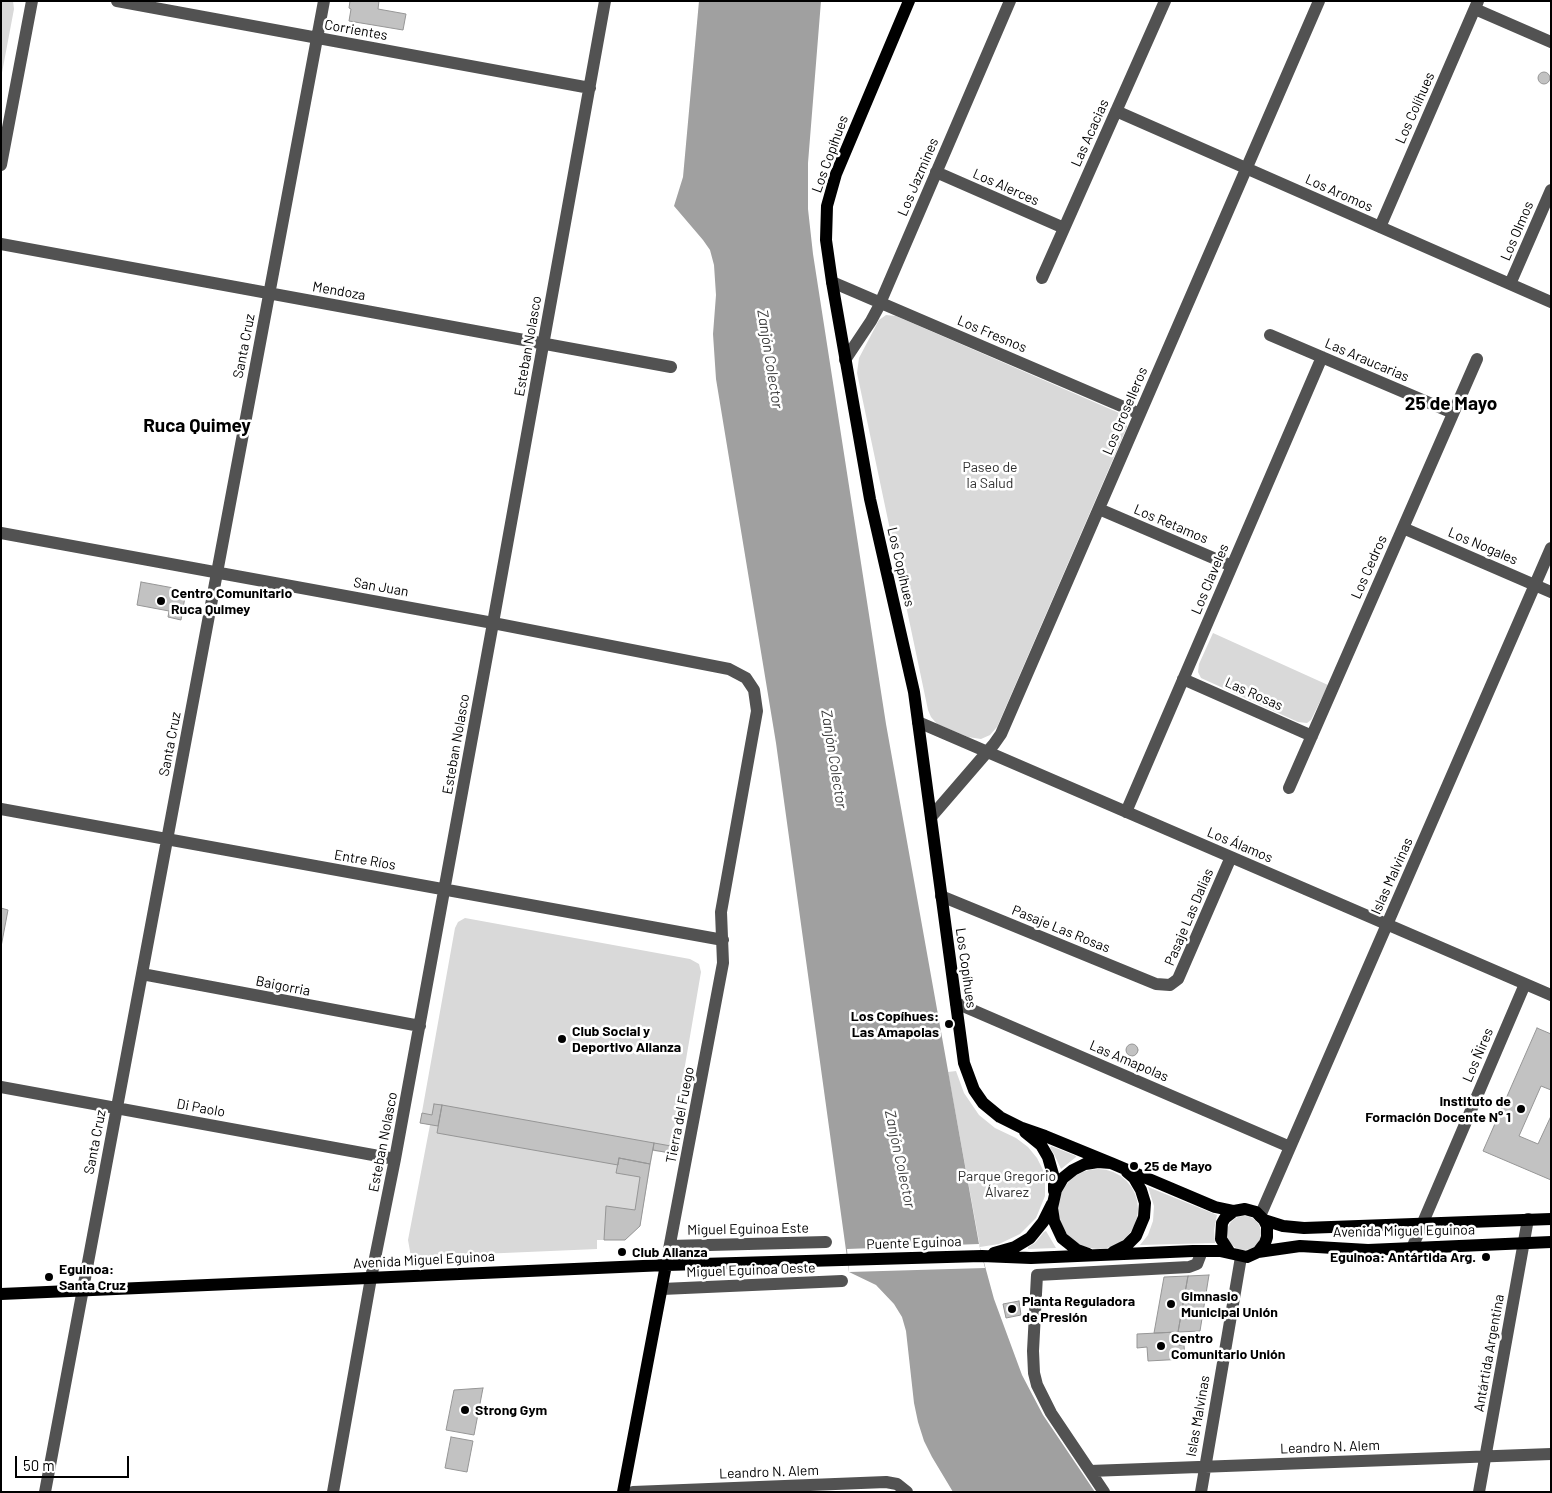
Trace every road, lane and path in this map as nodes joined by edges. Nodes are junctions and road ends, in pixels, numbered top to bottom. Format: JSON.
{"nodes":[{"id":1,"x":32,"y":1,"type":"edge"},
{"id":2,"x":117,"y":1,"type":"edge"},
{"id":3,"x":324,"y":1,"type":"edge"},
{"id":4,"x":605,"y":1,"type":"edge"},
{"id":5,"x":909,"y":1,"type":"edge"},
{"id":6,"x":1010,"y":1,"type":"edge"},
{"id":7,"x":1164,"y":1,"type":"edge"},
{"id":8,"x":1319,"y":1,"type":"edge"},
{"id":9,"x":1476,"y":5,"type":"edge"},
{"id":10,"x":317,"y":38,"type":"junction"},
{"id":11,"x":1551,"y":42,"type":"edge"},
{"id":12,"x":590,"y":88,"type":"junction"},
{"id":13,"x":1116,"y":112,"type":"junction"},
{"id":14,"x":1,"y":166,"type":"edge"},
{"id":15,"x":1247,"y":169,"type":"junction"},
{"id":16,"x":936,"y":172,"type":"junction"},
{"id":17,"x":1551,"y":190,"type":"edge"},
{"id":18,"x":1380,"y":227,"type":"junction"},
{"id":19,"x":1064,"y":228,"type":"junction"},
{"id":20,"x":1,"y":244,"type":"edge"},
{"id":21,"x":1042,"y":278,"type":"dead end"},
{"id":22,"x":832,"y":282,"type":"junction"},
{"id":23,"x":1510,"y":284,"type":"junction"},
{"id":24,"x":269,"y":294,"type":"junction"},
{"id":25,"x":1551,"y":302,"type":"edge"},
{"id":26,"x":880,"y":303,"type":"junction"},
{"id":27,"x":1270,"y":335,"type":"dead end"},
{"id":28,"x":544,"y":345,"type":"junction"},
{"id":29,"x":1322,"y":357,"type":"junction"},
{"id":30,"x":1477,"y":358,"type":"dead end"},
{"id":31,"x":845,"y":360,"type":"junction"},
{"id":32,"x":671,"y":367,"type":"dead end"},
{"id":33,"x":1453,"y":413,"type":"junction"},
{"id":34,"x":1140,"y":414,"type":"junction"},
{"id":35,"x":1099,"y":509,"type":"junction"},
{"id":36,"x":1403,"y":528,"type":"junction"},
{"id":37,"x":1,"y":533,"type":"edge"},
{"id":38,"x":1551,"y":548,"type":"edge"},
{"id":39,"x":1232,"y":566,"type":"junction"},
{"id":40,"x":217,"y":572,"type":"junction"},
{"id":41,"x":1535,"y":585,"type":"junction"},
{"id":42,"x":1551,"y":592,"type":"edge"},
{"id":43,"x":493,"y":623,"type":"junction"},
{"id":44,"x":1183,"y":679,"type":"junction"},
{"id":45,"x":751,"y":684,"type":"joint"},
{"id":46,"x":918,"y":722,"type":"junction"},
{"id":47,"x":1312,"y":736,"type":"junction"},
{"id":48,"x":987,"y":752,"type":"junction"},
{"id":49,"x":1289,"y":788,"type":"dead end"},
{"id":50,"x":1,"y":809,"type":"edge"},
{"id":51,"x":1126,"y":812,"type":"junction"},
{"id":52,"x":931,"y":817,"type":"junction"},
{"id":53,"x":167,"y":839,"type":"junction"},
{"id":54,"x":1231,"y":857,"type":"junction"},
{"id":55,"x":445,"y":890,"type":"junction"},
{"id":56,"x":942,"y":896,"type":"junction"},
{"id":57,"x":1387,"y":924,"type":"junction"},
{"id":58,"x":723,"y":940,"type":"junction"},
{"id":59,"x":142,"y":974,"type":"junction"},
{"id":60,"x":1525,"y":984,"type":"junction"},
{"id":61,"x":1170,"y":986,"type":"joint"},
{"id":62,"x":1551,"y":995,"type":"edge"},
{"id":63,"x":956,"y":1003,"type":"junction"},
{"id":64,"x":420,"y":1026,"type":"junction"},
{"id":65,"x":1,"y":1087,"type":"edge"},
{"id":66,"x":117,"y":1108,"type":"junction"},
{"id":67,"x":1022,"y":1128,"type":"junction"},
{"id":68,"x":1290,"y":1147,"type":"junction"},
{"id":69,"x":395,"y":1159,"type":"junction"},
{"id":70,"x":1115,"y":1165,"type":"junction"},
{"id":71,"x":1053,"y":1199,"type":"junction"},
{"id":72,"x":1234,"y":1211,"type":"junction"},
{"id":73,"x":1262,"y":1218,"type":"junction"},
{"id":74,"x":1551,"y":1218,"type":"edge"},
{"id":75,"x":1528,"y":1220,"type":"junction"},
{"id":76,"x":1422,"y":1224,"type":"junction"},
{"id":77,"x":826,"y":1242,"type":"dead end"},
{"id":78,"x":1551,"y":1242,"type":"edge"},
{"id":79,"x":1524,"y":1243,"type":"junction"},
{"id":80,"x":670,"y":1246,"type":"junction"},
{"id":81,"x":1412,"y":1248,"type":"junction"},
{"id":82,"x":1202,"y":1250,"type":"junction"},
{"id":83,"x":1258,"y":1252,"type":"junction"},
{"id":84,"x":1098,"y":1255,"type":"junction"},
{"id":85,"x":1236,"y":1255,"type":"junction"},
{"id":86,"x":982,"y":1256,"type":"junction"},
{"id":87,"x":848,"y":1260,"type":"joint"},
{"id":88,"x":666,"y":1265,"type":"junction"},
{"id":89,"x":371,"y":1278,"type":"junction"},
{"id":90,"x":842,"y":1281,"type":"dead end"},
{"id":91,"x":662,"y":1289,"type":"junction"},
{"id":92,"x":82,"y":1290,"type":"junction"},
{"id":93,"x":1,"y":1294,"type":"edge"},
{"id":94,"x":1551,"y":1454,"type":"edge"},
{"id":95,"x":1485,"y":1457,"type":"junction"},
{"id":96,"x":1205,"y":1467,"type":"junction"},
{"id":97,"x":1090,"y":1471,"type":"junction"},
{"id":98,"x":906,"y":1491,"type":"edge"},
{"id":99,"x":45,"y":1492,"type":"edge"},
{"id":100,"x":334,"y":1492,"type":"edge"},
{"id":101,"x":623,"y":1492,"type":"edge"},
{"id":102,"x":633,"y":1492,"type":"edge"},
{"id":103,"x":1104,"y":1492,"type":"edge"},
{"id":104,"x":1201,"y":1492,"type":"edge"},
{"id":105,"x":1478,"y":1492,"type":"edge"}],
"edges":[{"from":1,"to":14,"type":"street"},
{"from":2,"to":10,"type":"street","name":"Corrientes"},
{"from":3,"to":10,"type":"street","name":"Santa Cruz"},
{"from":4,"to":12,"type":"street","name":"Esteban Nolasco"},
{"from":5,"to":22,"type":"main road","name":"Los Copíhues"},
{"from":6,"to":16,"type":"street","name":"Los Jazmines"},
{"from":7,"to":13,"type":"street","name":"Las Acacias"},
{"from":8,"to":15,"type":"street","name":"Los Groselleros"},
{"from":9,"to":11,"type":"street"},
{"from":9,"to":18,"type":"street","name":"Los Colíhues"},
{"from":10,"to":12,"type":"street","name":"Corrientes"},
{"from":10,"to":24,"type":"street","name":"Santa Cruz"},
{"from":12,"to":28,"type":"street","name":"Esteban Nolasco"},
{"from":13,"to":15,"type":"street","name":"Los Aromos"},
{"from":13,"to":19,"type":"street","name":"Las Acacias"},
{"from":15,"to":18,"type":"street","name":"Los Aromos"},
{"from":15,"to":34,"type":"street","name":"Los Groselleros"},
{"from":16,"to":19,"type":"street","name":"Los Alerces"},
{"from":16,"to":26,"type":"street","name":"Los Jazmines"},
{"from":17,"to":23,"type":"street","name":"Los Olmos"},
{"from":18,"to":23,"type":"street","name":"Los Aromos"},
{"from":19,"to":21,"type":"street","name":"Las Acacias"},
{"from":20,"to":24,"type":"street","name":"Mendoza"},
{"from":22,"to":26,"type":"street","name":"Los Fresnos"},
{"from":22,"to":31,"type":"main road","name":"Los Copíhues"},
{"from":23,"to":25,"type":"street","name":"Los Aromos"},
{"from":24,"to":28,"type":"street","name":"Mendoza"},
{"from":24,"to":40,"type":"street","name":"Santa Cruz"},
{"from":26,"to":31,"type":"street","name":"Los Jazmines"},
{"from":26,"to":34,"type":"street","name":"Los Fresnos"},
{"from":27,"to":29,"type":"street","name":"Las Araucarias"},
{"from":28,"to":32,"type":"street","name":"Mendoza"},
{"from":28,"to":43,"type":"street","name":"Esteban Nolasco"},
{"from":29,"to":33,"type":"street","name":"Las Araucarias"},
{"from":29,"to":39,"type":"street","name":"Los Claveles"},
{"from":30,"to":33,"type":"street","name":"Los Cedros"},
{"from":31,"to":46,"type":"main road","name":"Los Copíhues"},
{"from":33,"to":36,"type":"street","name":"Los Cedros"},
{"from":34,"to":35,"type":"street","name":"Los Groselleros"},
{"from":35,"to":39,"type":"street","name":"Los Retamos"},
{"from":35,"to":48,"type":"street","name":"Los Groselleros"},
{"from":36,"to":41,"type":"street","name":"Los Nogales"},
{"from":36,"to":47,"type":"street","name":"Los Cedros"},
{"from":37,"to":40,"type":"street","name":"San Juan"},
{"from":38,"to":41,"type":"street","name":"Islas Malvinas"},
{"from":39,"to":44,"type":"street","name":"Los Claveles"},
{"from":40,"to":43,"type":"street","name":"San Juan"},
{"from":40,"to":53,"type":"street","name":"Santa Cruz"},
{"from":41,"to":42,"type":"street","name":"Los Nogales"},
{"from":41,"to":57,"type":"street","name":"Islas Malvinas"},
{"from":43,"to":45,"type":"street","name":"San Juan"},
{"from":43,"to":55,"type":"street","name":"Esteban Nolasco"},
{"from":44,"to":47,"type":"street","name":"Las Rosas"},
{"from":44,"to":51,"type":"street","name":"Los Claveles"},
{"from":45,"to":58,"type":"street","name":"Tierra del Fuego"},
{"from":46,"to":48,"type":"street","name":"Los Álamos"},
{"from":46,"to":52,"type":"main road","name":"Los Copíhues"},
{"from":47,"to":49,"type":"street","name":"Los Cedros"},
{"from":48,"to":51,"type":"street","name":"Los Álamos"},
{"from":48,"to":52,"type":"street","name":"Los Groselleros"},
{"from":50,"to":53,"type":"street","name":"Entre Ríos"},
{"from":51,"to":54,"type":"street","name":"Los Álamos"},
{"from":52,"to":56,"type":"main road","name":"Los Copíhues"},
{"from":53,"to":55,"type":"street","name":"Entre Ríos"},
{"from":53,"to":59,"type":"street","name":"Santa Cruz"},
{"from":54,"to":57,"type":"street","name":"Los Álamos"},
{"from":54,"to":61,"type":"street","name":"Pasaje Las Dalias"},
{"from":55,"to":58,"type":"street","name":"Entre Ríos"},
{"from":55,"to":64,"type":"street","name":"Esteban Nolasco"},
{"from":56,"to":61,"type":"street","name":"Pasaje Las Rosas"},
{"from":56,"to":63,"type":"main road","name":"Los Copíhues"},
{"from":57,"to":60,"type":"street","name":"Los Álamos"},
{"from":57,"to":68,"type":"street","name":"Islas Malvinas"},
{"from":58,"to":80,"type":"street","name":"Tierra del Fuego"},
{"from":59,"to":64,"type":"street","name":"Baigorria"},
{"from":59,"to":66,"type":"street","name":"Santa Cruz"},
{"from":60,"to":62,"type":"street","name":"Los Álamos"},
{"from":60,"to":76,"type":"street","name":"Los Ñires"},
{"from":63,"to":67,"type":"main road","name":"Los Copíhues"},
{"from":63,"to":68,"type":"street","name":"Las Amapolas"},
{"from":64,"to":69,"type":"street","name":"Esteban Nolasco"},
{"from":65,"to":66,"type":"street","name":"Di Paolo"},
{"from":66,"to":69,"type":"street","name":"Di Paolo"},
{"from":66,"to":92,"type":"street","name":"Santa Cruz"},
{"from":67,"to":70,"type":"main road","name":"Los Copíhues"},
{"from":67,"to":71,"type":"main road","name":"Los Copíhues"},
{"from":68,"to":73,"type":"street","name":"Islas Malvinas"},
{"from":69,"to":89,"type":"street","name":"Esteban Nolasco"},
{"from":70,"to":71,"type":"main road","name":"Avenida Miguel Eguinoa"},
{"from":70,"to":72,"type":"main road","name":"Avenida Miguel Eguinoa"},
{"from":70,"to":84,"type":"main road","name":"Avenida Miguel Eguinoa"},
{"from":71,"to":84,"type":"main road","name":"Avenida Miguel Eguinoa"},
{"from":71,"to":86,"type":"main road","name":"Avenida Miguel Eguinoa"},
{"from":72,"to":73,"type":"main road","name":"Avenida Miguel Eguinoa"},
{"from":72,"to":85,"type":"main road"},
{"from":73,"to":76,"type":"main road","name":"Avenida Miguel Eguinoa"},
{"from":73,"to":83,"type":"main road"},
{"from":74,"to":75,"type":"main road","name":"Avenida Miguel Eguinoa"},
{"from":75,"to":76,"type":"main road","name":"Avenida Miguel Eguinoa"},
{"from":75,"to":79,"type":"street","name":"Antártida Argentina"},
{"from":76,"to":81,"type":"street","name":"Los Ñires"},
{"from":77,"to":80,"type":"street","name":"Miguel Eguinoa Este"},
{"from":78,"to":79,"type":"main road","name":"Avenida Miguel Eguinoa"},
{"from":79,"to":81,"type":"main road","name":"Avenida Miguel Eguinoa"},
{"from":79,"to":95,"type":"street","name":"Antártida Argentina"},
{"from":80,"to":88,"type":"street","name":"Tierra del Fuego"},
{"from":81,"to":83,"type":"main road","name":"Avenida Miguel Eguinoa"},
{"from":82,"to":84,"type":"main road","name":"Avenida Miguel Eguinoa"},
{"from":82,"to":85,"type":"main road","name":"Avenida Miguel Eguinoa"},
{"from":82,"to":97,"type":"street"},
{"from":83,"to":85,"type":"main road","name":"Avenida Miguel Eguinoa"},
{"from":84,"to":86,"type":"main road","name":"Avenida Miguel Eguinoa"},
{"from":85,"to":96,"type":"street","name":"Islas Malvinas"},
{"from":86,"to":87,"type":"main road","name":"Puente Eguinoa"},
{"from":87,"to":88,"type":"main road","name":"Avenida Miguel Eguinoa"},
{"from":88,"to":89,"type":"main road","name":"Avenida Miguel Eguinoa"},
{"from":88,"to":91,"type":"main road","name":"Tierra del Fuego"},
{"from":89,"to":92,"type":"main road","name":"Avenida Miguel Eguinoa"},
{"from":89,"to":100,"type":"street","name":"Esteban Nolasco"},
{"from":90,"to":91,"type":"street","name":"Miguel Eguinoa Oeste"},
{"from":91,"to":101,"type":"main road","name":"Tierra del Fuego"},
{"from":92,"to":93,"type":"main road","name":"Avenida Miguel Eguinoa"},
{"from":92,"to":99,"type":"street","name":"Santa Cruz"},
{"from":94,"to":95,"type":"street","name":"Leandro N. Alem"},
{"from":95,"to":96,"type":"street","name":"Leandro N. Alem"},
{"from":95,"to":105,"type":"street","name":"Antártida Argentina"},
{"from":96,"to":97,"type":"street","name":"Leandro N. Alem"},
{"from":96,"to":104,"type":"street","name":"Islas Malvinas"},
{"from":97,"to":103,"type":"street"},
{"from":98,"to":102,"type":"street","name":"Leandro N. Alem"}]}
